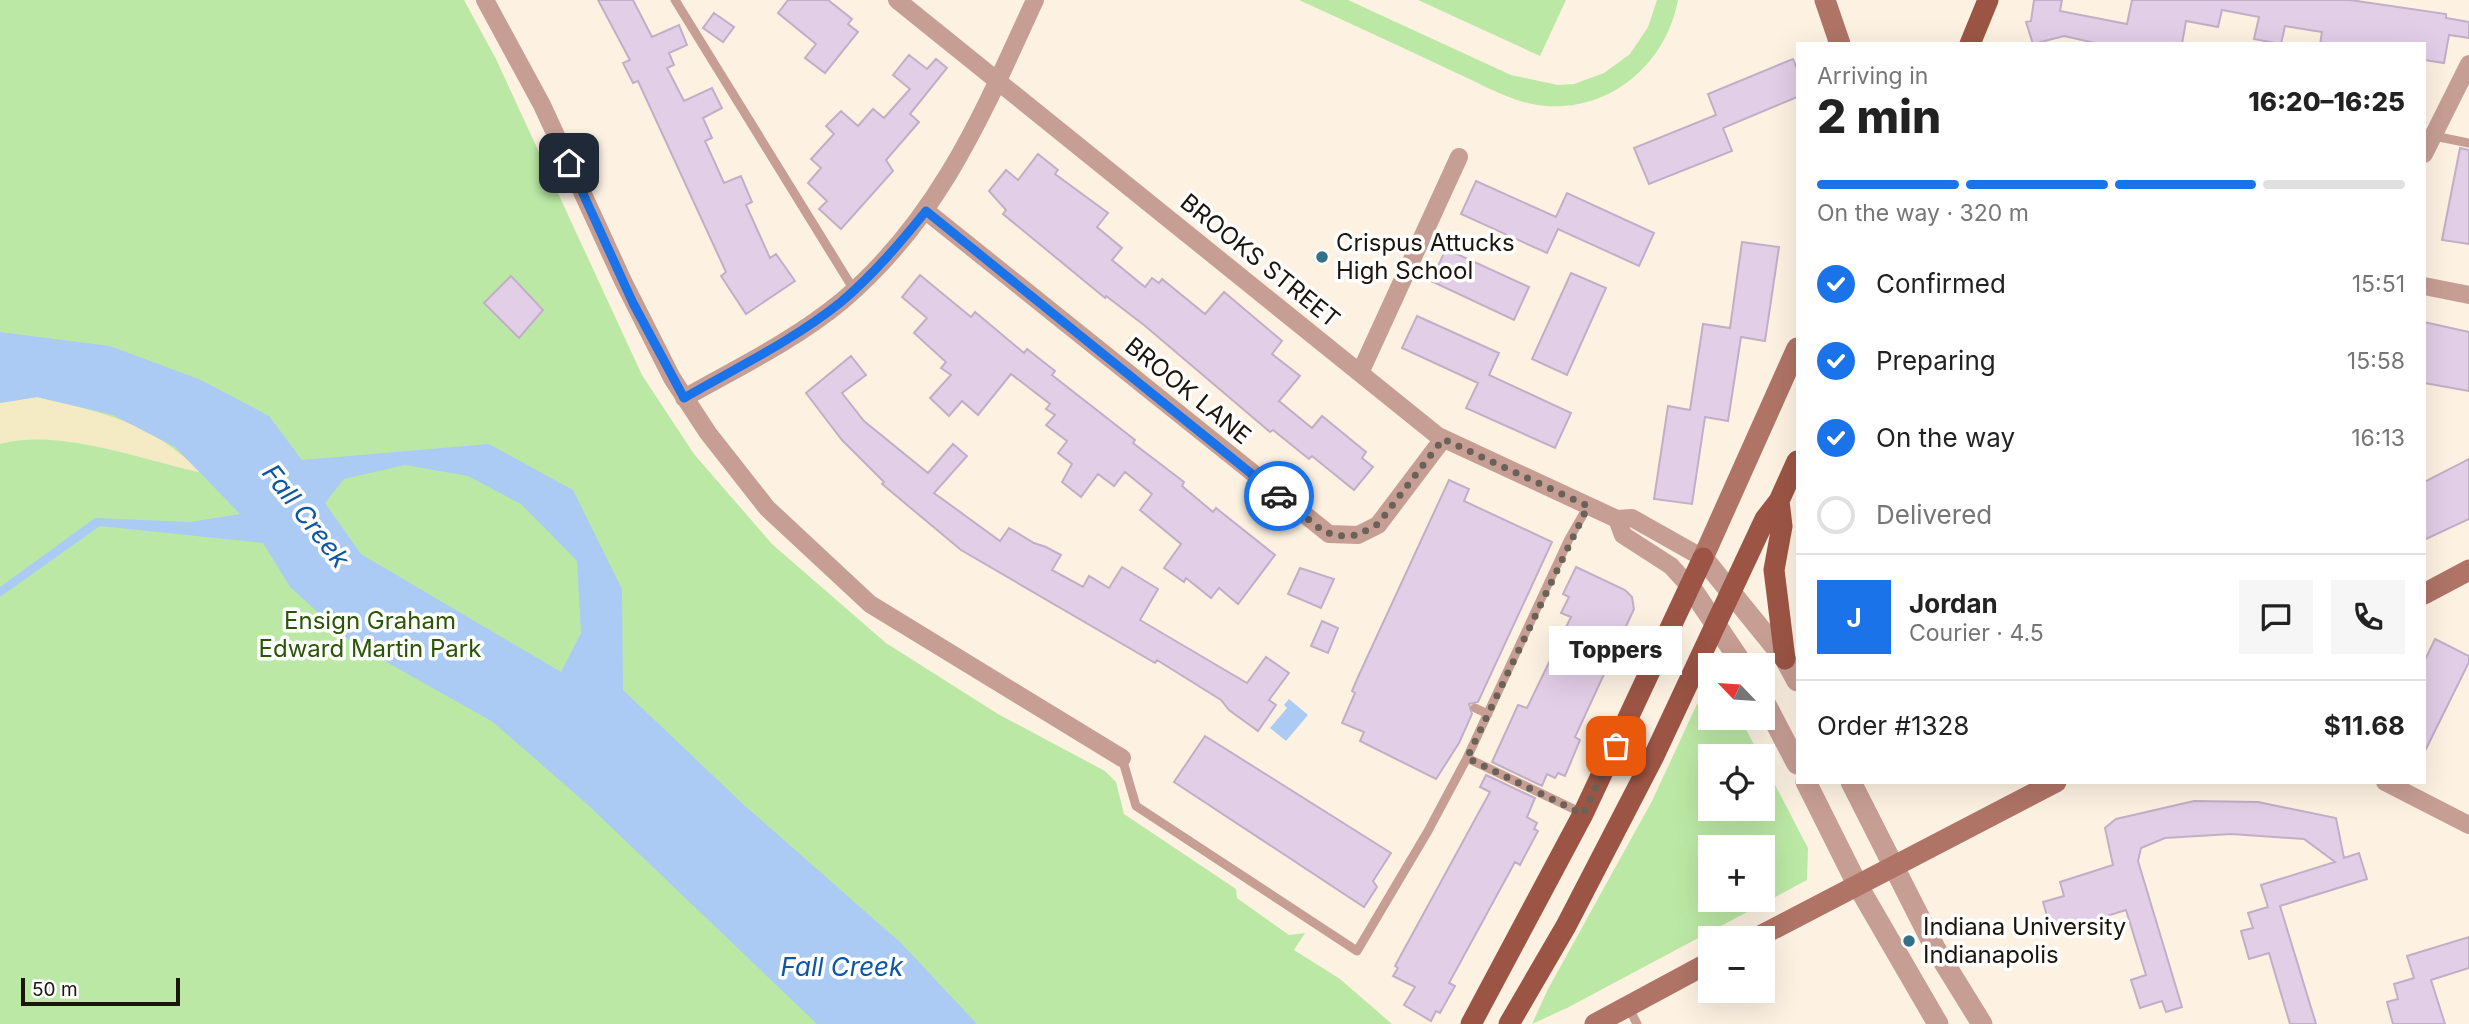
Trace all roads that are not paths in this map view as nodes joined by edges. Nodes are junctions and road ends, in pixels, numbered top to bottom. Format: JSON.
{"nodes":[{"id":1,"x":485,"y":0,"type":"edge"},
{"id":2,"x":675,"y":0,"type":"edge"},
{"id":3,"x":897,"y":0,"type":"edge"},
{"id":4,"x":1035,"y":0,"type":"edge"},
{"id":5,"x":1825,"y":0,"type":"edge"},
{"id":6,"x":1988,"y":0,"type":"edge"},
{"id":7,"x":1839,"y":42,"type":"edge"},
{"id":8,"x":1973,"y":42,"type":"edge"},
{"id":9,"x":2469,"y":64,"type":"edge"},
{"id":10,"x":998,"y":81,"type":"junction"},
{"id":11,"x":2428,"y":135,"type":"edge"},
{"id":12,"x":2469,"y":143,"type":"edge"},
{"id":13,"x":1459,"y":157,"type":"dead end"},
{"id":14,"x":926,"y":211,"type":"junction"},
{"id":15,"x":2426,"y":286,"type":"edge"},
{"id":16,"x":854,"y":290,"type":"junction"},
{"id":17,"x":2469,"y":295,"type":"edge"},
{"id":18,"x":1796,"y":350,"type":"edge"},
{"id":19,"x":1360,"y":373,"type":"junction"},
{"id":20,"x":684,"y":398,"type":"junction"},
{"id":21,"x":1443,"y":439,"type":"junction"},
{"id":22,"x":1796,"y":463,"type":"edge"},
{"id":23,"x":1779,"y":501,"type":"junction"},
{"id":24,"x":1588,"y":506,"type":"junction"},
{"id":25,"x":1617,"y":519,"type":"junction"},
{"id":26,"x":1703,"y":558,"type":"junction"},
{"id":27,"x":2469,"y":570,"type":"edge"},
{"id":28,"x":1691,"y":588,"type":"junction"},
{"id":29,"x":1731,"y":590,"type":"junction"},
{"id":30,"x":2426,"y":593,"type":"edge"},
{"id":31,"x":1714,"y":625,"type":"junction"},
{"id":32,"x":1734,"y":653,"type":"edge"},
{"id":33,"x":1785,"y":659,"type":"junction"},
{"id":34,"x":1796,"y":679,"type":"edge"},
{"id":35,"x":1475,"y":708,"type":"dead end"},
{"id":36,"x":1488,"y":714,"type":"junction"},
{"id":37,"x":1775,"y":722,"type":"edge"},
{"id":38,"x":1122,"y":758,"type":"joint"},
{"id":39,"x":1467,"y":758,"type":"junction"},
{"id":40,"x":1796,"y":762,"type":"edge"},
{"id":41,"x":1807,"y":784,"type":"edge"},
{"id":42,"x":1852,"y":784,"type":"edge"},
{"id":43,"x":2052,"y":784,"type":"edge"},
{"id":44,"x":2389,"y":784,"type":"edge"},
{"id":45,"x":1583,"y":814,"type":"junction"},
{"id":46,"x":2469,"y":825,"type":"edge"},
{"id":47,"x":1894,"y":868,"type":"junction"},
{"id":48,"x":1858,"y":886,"type":"junction"},
{"id":49,"x":1775,"y":928,"type":"edge"},
{"id":50,"x":1698,"y":970,"type":"edge"},
{"id":51,"x":1633,"y":1015,"type":"edge"},
{"id":52,"x":1471,"y":1024,"type":"edge"},
{"id":53,"x":1509,"y":1024,"type":"edge"},
{"id":54,"x":1595,"y":1024,"type":"edge"},
{"id":55,"x":1938,"y":1024,"type":"edge"},
{"id":56,"x":1982,"y":1024,"type":"edge"}],
"edges":[{"from":1,"to":20,"type":"street"},
{"from":2,"to":16,"type":"lane"},
{"from":3,"to":10,"type":"street","name":"BROOKS STREET"},
{"from":4,"to":10,"type":"street"},
{"from":5,"to":7,"type":"main road"},
{"from":6,"to":8,"type":"main road"},
{"from":9,"to":11,"type":"street"},
{"from":10,"to":14,"type":"street"},
{"from":10,"to":19,"type":"street","name":"BROOKS STREET"},
{"from":11,"to":12,"type":"lane"},
{"from":13,"to":19,"type":"street"},
{"from":14,"to":16,"type":"street"},
{"from":14,"to":21,"type":"street","name":"BROOK LANE"},
{"from":15,"to":17,"type":"street"},
{"from":16,"to":20,"type":"street"},
{"from":18,"to":26,"type":"main road"},
{"from":19,"to":21,"type":"street","name":"BROOKS STREET"},
{"from":20,"to":38,"type":"street"},
{"from":21,"to":24,"type":"street","name":"BROOKS STREET"},
{"from":22,"to":23,"type":"main road"},
{"from":23,"to":29,"type":"main road"},
{"from":23,"to":33,"type":"main road"},
{"from":24,"to":25,"type":"street","name":"BROOKS STREET"},
{"from":24,"to":36,"type":"lane"},
{"from":25,"to":26,"type":"street","name":"BROOKS STREET"},
{"from":25,"to":28,"type":"street","name":"BROOKS STREET"},
{"from":26,"to":28,"type":"main road"},
{"from":26,"to":29,"type":"street"},
{"from":27,"to":30,"type":"main road"},
{"from":28,"to":31,"type":"street"},
{"from":28,"to":45,"type":"main road"},
{"from":29,"to":31,"type":"main road"},
{"from":29,"to":33,"type":"street"},
{"from":31,"to":32,"type":"street"},
{"from":31,"to":53,"type":"main road"},
{"from":33,"to":34,"type":"street"},
{"from":35,"to":36,"type":"lane"},
{"from":36,"to":39,"type":"lane"},
{"from":37,"to":40,"type":"street"},
{"from":38,"to":39,"type":"lane"},
{"from":39,"to":45,"type":"lane"},
{"from":41,"to":48,"type":"street"},
{"from":42,"to":47,"type":"street"},
{"from":43,"to":47,"type":"main road"},
{"from":44,"to":46,"type":"street"},
{"from":45,"to":52,"type":"main road"},
{"from":47,"to":48,"type":"main road"},
{"from":47,"to":56,"type":"street"},
{"from":48,"to":49,"type":"main road"},
{"from":48,"to":55,"type":"street"},
{"from":50,"to":51,"type":"main road"},
{"from":51,"to":54,"type":"main road"}]}
